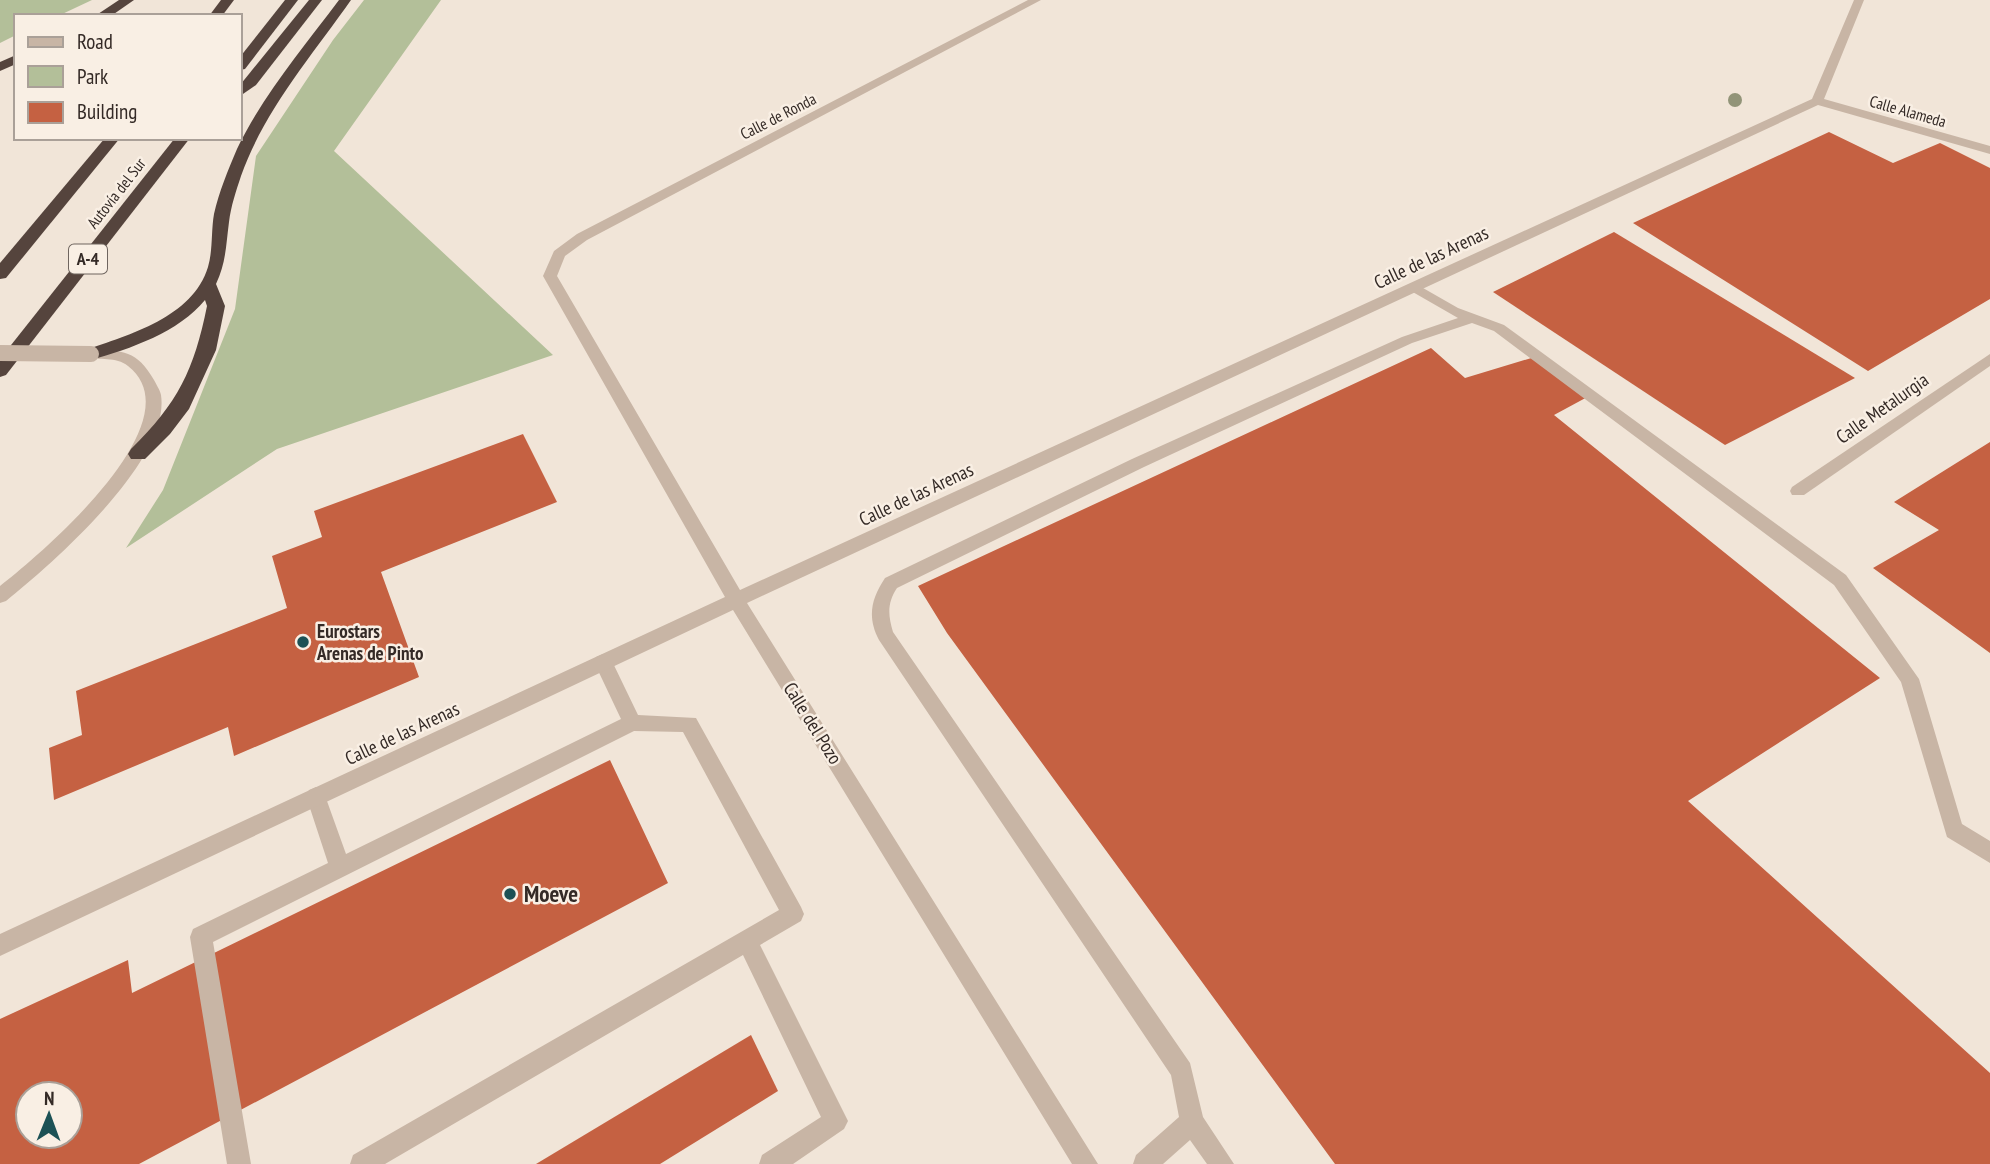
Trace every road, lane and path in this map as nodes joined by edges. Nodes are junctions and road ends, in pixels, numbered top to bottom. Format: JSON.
{"nodes":[{"id":1,"x":128,"y":0,"type":"edge"},
{"id":2,"x":228,"y":0,"type":"edge"},
{"id":3,"x":292,"y":0,"type":"edge"},
{"id":4,"x":316,"y":0,"type":"edge"},
{"id":5,"x":345,"y":0,"type":"edge"},
{"id":6,"x":1036,"y":0,"type":"edge"},
{"id":7,"x":1859,"y":0,"type":"edge"},
{"id":8,"x":104,"y":14,"type":"edge"},
{"id":9,"x":217,"y":14,"type":"edge"},
{"id":10,"x":242,"y":63,"type":"edge"},
{"id":11,"x":242,"y":90,"type":"edge"},
{"id":12,"x":1817,"y":101,"type":"junction"},
{"id":13,"x":111,"y":140,"type":"edge"},
{"id":14,"x":182,"y":141,"type":"edge"},
{"id":15,"x":1990,"y":150,"type":"edge"},
{"id":16,"x":0,"y":274,"type":"edge"},
{"id":17,"x":550,"y":276,"type":"joint"},
{"id":18,"x":208,"y":284,"type":"junction"},
{"id":19,"x":1416,"y":288,"type":"junction"},
{"id":20,"x":1472,"y":318,"type":"junction"},
{"id":21,"x":0,"y":353,"type":"edge"},
{"id":22,"x":91,"y":354,"type":"junction"},
{"id":23,"x":1990,"y":359,"type":"edge"},
{"id":24,"x":0,"y":371,"type":"edge"},
{"id":25,"x":138,"y":454,"type":"junction"},
{"id":26,"x":1798,"y":491,"type":"dead end"},
{"id":27,"x":18,"y":582,"type":"junction"},
{"id":28,"x":0,"y":596,"type":"edge"},
{"id":29,"x":736,"y":600,"type":"junction"},
{"id":30,"x":0,"y":602,"type":"edge"},
{"id":31,"x":603,"y":662,"type":"junction"},
{"id":32,"x":632,"y":723,"type":"junction"},
{"id":33,"x":316,"y":796,"type":"junction"},
{"id":34,"x":1990,"y":852,"type":"edge"},
{"id":35,"x":340,"y":867,"type":"junction"},
{"id":36,"x":34,"y":928,"type":"junction"},
{"id":37,"x":0,"y":932,"type":"edge"},
{"id":38,"x":747,"y":941,"type":"junction"},
{"id":39,"x":0,"y":945,"type":"edge"},
{"id":40,"x":1192,"y":1122,"type":"junction"},
{"id":41,"x":239,"y":1164,"type":"edge"},
{"id":42,"x":362,"y":1164,"type":"edge"},
{"id":43,"x":771,"y":1164,"type":"edge"},
{"id":44,"x":1087,"y":1164,"type":"edge"},
{"id":45,"x":1145,"y":1164,"type":"edge"},
{"id":46,"x":1222,"y":1164,"type":"edge"}],
"edges":[{"from":1,"to":8,"type":"highway"},
{"from":2,"to":9,"type":"highway"},
{"from":3,"to":10,"type":"highway"},
{"from":4,"to":11,"type":"highway"},
{"from":5,"to":18,"type":"highway"},
{"from":6,"to":17,"type":"street","name":"Calle de Ronda"},
{"from":7,"to":12,"type":"street"},
{"from":12,"to":15,"type":"street","name":"Calle Alameda"},
{"from":12,"to":19,"type":"street","name":"Calle de las Arenas"},
{"from":13,"to":16,"type":"highway","name":"Autovía del Sur"},
{"from":14,"to":24,"type":"highway","name":"Autovía del Sur","number":"A-4"},
{"from":17,"to":29,"type":"street","name":"Calle del Pozo"},
{"from":18,"to":22,"type":"highway"},
{"from":18,"to":25,"type":"highway"},
{"from":19,"to":20,"type":"street"},
{"from":19,"to":29,"type":"street","name":"Calle de las Arenas"},
{"from":20,"to":34,"type":"street"},
{"from":20,"to":40,"type":"street"},
{"from":21,"to":22,"type":"street","bridge":true},
{"from":22,"to":25,"type":"street"},
{"from":23,"to":26,"type":"street","name":"Calle Metalurgia"},
{"from":25,"to":27,"type":"street"},
{"from":27,"to":28,"type":"street"},
{"from":27,"to":30,"type":"street"},
{"from":29,"to":31,"type":"street","name":"Calle de las Arenas"},
{"from":29,"to":44,"type":"street","name":"Calle del Pozo"},
{"from":31,"to":32,"type":"street"},
{"from":31,"to":33,"type":"street","name":"Calle de las Arenas"},
{"from":32,"to":35,"type":"street"},
{"from":32,"to":38,"type":"street"},
{"from":33,"to":35,"type":"street"},
{"from":33,"to":36,"type":"street","name":"Calle de las Arenas"},
{"from":35,"to":41,"type":"street"},
{"from":36,"to":37,"type":"street"},
{"from":36,"to":39,"type":"street","name":"Calle de las Arenas"},
{"from":38,"to":42,"type":"street"},
{"from":38,"to":43,"type":"street"},
{"from":40,"to":45,"type":"street"},
{"from":40,"to":46,"type":"street"}]}
